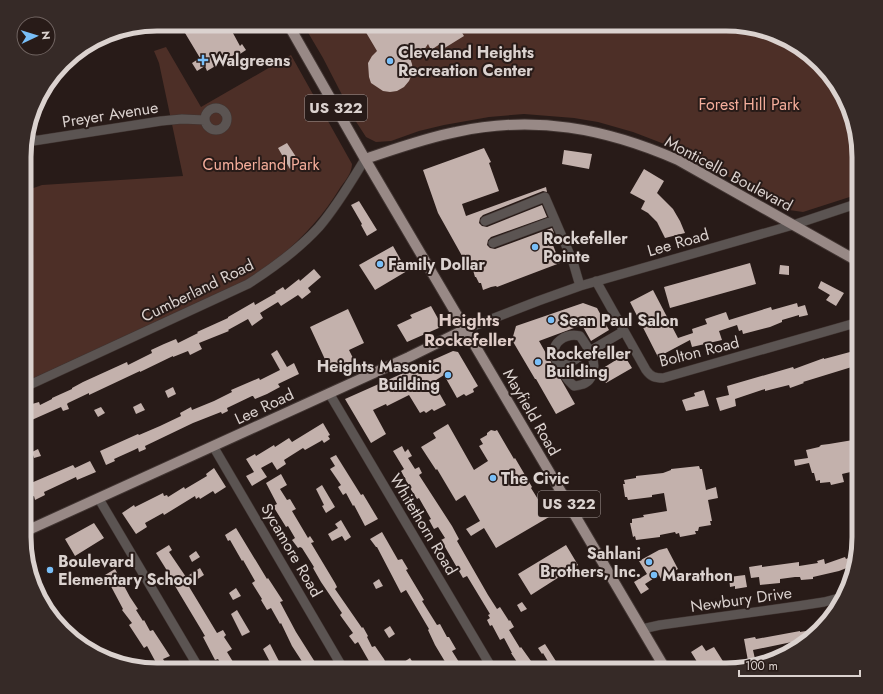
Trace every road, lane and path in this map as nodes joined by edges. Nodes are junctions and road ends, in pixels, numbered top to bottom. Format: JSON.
{"nodes":[{"id":1,"x":292,"y":31,"type":"edge"},
{"id":2,"x":205,"y":120,"type":"dead end"},
{"id":3,"x":32,"y":139,"type":"edge"},
{"id":4,"x":366,"y":159,"type":"junction"},
{"id":5,"x":852,"y":205,"type":"edge"},
{"id":6,"x":555,"y":220,"type":"junction"},
{"id":7,"x":485,"y":221,"type":"dead end"},
{"id":8,"x":793,"y":225,"type":"junction"},
{"id":9,"x":493,"y":242,"type":"dead end"},
{"id":10,"x":852,"y":258,"type":"edge"},
{"id":11,"x":596,"y":281,"type":"junction"},
{"id":12,"x":580,"y":286,"type":"junction"},
{"id":13,"x":852,"y":324,"type":"edge"},
{"id":14,"x":466,"y":329,"type":"junction"},
{"id":15,"x":624,"y":331,"type":"junction"},
{"id":16,"x":589,"y":351,"type":"junction"},
{"id":17,"x":564,"y":366,"type":"junction"},
{"id":18,"x":31,"y":384,"type":"edge"},
{"id":19,"x":329,"y":393,"type":"junction"},
{"id":20,"x":213,"y":446,"type":"junction"},
{"id":21,"x":99,"y":498,"type":"junction"},
{"id":22,"x":31,"y":529,"type":"edge"},
{"id":23,"x":836,"y":599,"type":"edge"},
{"id":24,"x":642,"y":629,"type":"junction"},
{"id":25,"x":196,"y":663,"type":"edge"},
{"id":26,"x":340,"y":663,"type":"edge"},
{"id":27,"x":489,"y":663,"type":"edge"},
{"id":28,"x":662,"y":663,"type":"edge"}],
"edges":[{"from":1,"to":4,"type":"main road","name":"Mayfield Road","number":"US 322"},
{"from":2,"to":3,"type":"street","name":"Preyer Avenue"},
{"from":4,"to":8,"type":"main road","name":"Monticello Boulevard"},
{"from":4,"to":14,"type":"main road","name":"Mayfield Road","number":"US 322"},
{"from":4,"to":18,"type":"street","name":"Cumberland Road"},
{"from":5,"to":8,"type":"street","name":"Lee Road"},
{"from":6,"to":7,"type":"street"},
{"from":6,"to":9,"type":"street"},
{"from":6,"to":12,"type":"street"},
{"from":8,"to":10,"type":"main road","name":"Monticello Boulevard"},
{"from":8,"to":11,"type":"street","name":"Lee Road"},
{"from":11,"to":12,"type":"street","name":"Lee Road"},
{"from":11,"to":15,"type":"street","name":"Bolton Road"},
{"from":12,"to":14,"type":"street","name":"Lee Road"},
{"from":13,"to":15,"type":"street","name":"Bolton Road"},
{"from":14,"to":19,"type":"main road","name":"Lee Road"},
{"from":14,"to":24,"type":"main road","name":"Mayfield Road","number":"US 322"},
{"from":15,"to":16,"type":"street"},
{"from":16,"to":17,"type":"street"},
{"from":16,"to":17,"type":"street"},
{"from":16,"to":17,"type":"street"},
{"from":19,"to":20,"type":"main road","name":"Lee Road"},
{"from":19,"to":27,"type":"street","name":"Whitethorn Road"},
{"from":20,"to":21,"type":"main road","name":"Lee Road"},
{"from":20,"to":26,"type":"street","name":"Sycamore Road"},
{"from":21,"to":22,"type":"main road","name":"Lee Road"},
{"from":21,"to":25,"type":"street"},
{"from":23,"to":24,"type":"street","name":"Newbury Drive"},
{"from":24,"to":28,"type":"main road","name":"Mayfield Road","number":"US 322"}]}
